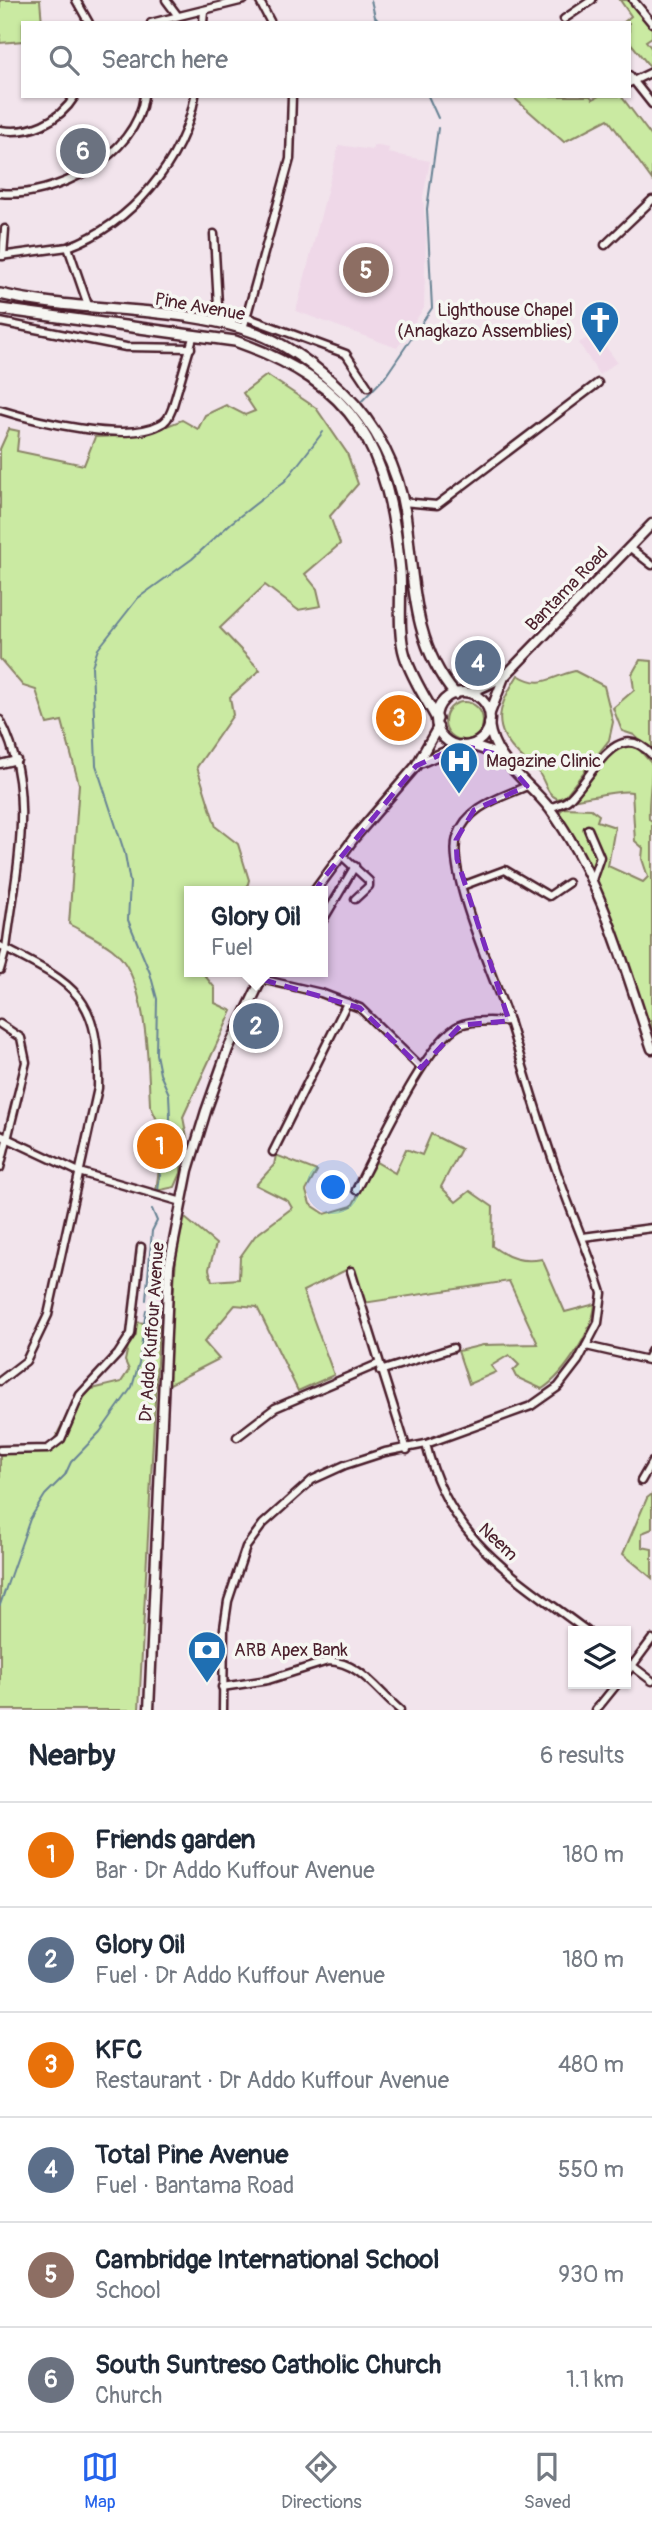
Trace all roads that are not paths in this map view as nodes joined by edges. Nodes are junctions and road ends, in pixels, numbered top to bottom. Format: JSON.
{"nodes":[{"id":1,"x":76,"y":0,"type":"edge"},
{"id":2,"x":166,"y":0,"type":"edge"},
{"id":3,"x":244,"y":0,"type":"edge"},
{"id":4,"x":259,"y":0,"type":"edge"},
{"id":5,"x":633,"y":0,"type":"edge"},
{"id":6,"x":588,"y":1,"type":"edge"},
{"id":7,"x":204,"y":11,"type":"junction"},
{"id":8,"x":178,"y":16,"type":"junction"},
{"id":9,"x":564,"y":19,"type":"dead end"},
{"id":10,"x":88,"y":21,"type":"edge"},
{"id":11,"x":159,"y":21,"type":"edge"},
{"id":12,"x":203,"y":21,"type":"edge"},
{"id":13,"x":270,"y":21,"type":"edge"},
{"id":14,"x":652,"y":23,"type":"edge"},
{"id":15,"x":652,"y":72,"type":"edge"},
{"id":16,"x":632,"y":83,"type":"edge"},
{"id":17,"x":74,"y":98,"type":"edge"},
{"id":18,"x":143,"y":98,"type":"edge"},
{"id":19,"x":194,"y":98,"type":"edge"},
{"id":20,"x":292,"y":98,"type":"edge"},
{"id":21,"x":652,"y":104,"type":"edge"},
{"id":22,"x":0,"y":130,"type":"edge"},
{"id":23,"x":0,"y":193,"type":"edge"},
{"id":24,"x":652,"y":200,"type":"edge"},
{"id":25,"x":5,"y":229,"type":"dead end"},
{"id":26,"x":214,"y":234,"type":"dead end"},
{"id":27,"x":605,"y":245,"type":"dead end"},
{"id":28,"x":68,"y":247,"type":"junction"},
{"id":29,"x":1,"y":256,"type":"edge"},
{"id":30,"x":0,"y":294,"type":"edge"},
{"id":31,"x":89,"y":308,"type":"junction"},
{"id":32,"x":0,"y":309,"type":"edge"},
{"id":33,"x":246,"y":317,"type":"junction"},
{"id":34,"x":0,"y":322,"type":"edge"},
{"id":35,"x":231,"y":325,"type":"junction"},
{"id":36,"x":243,"y":329,"type":"junction"},
{"id":37,"x":194,"y":334,"type":"junction"},
{"id":38,"x":191,"y":348,"type":"junction"},
{"id":39,"x":598,"y":383,"type":"dead end"},
{"id":40,"x":368,"y":387,"type":"dead end"},
{"id":41,"x":0,"y":410,"type":"edge"},
{"id":42,"x":402,"y":502,"type":"junction"},
{"id":43,"x":652,"y":523,"type":"edge"},
{"id":44,"x":629,"y":547,"type":"junction"},
{"id":45,"x":652,"y":565,"type":"edge"},
{"id":46,"x":504,"y":677,"type":"junction"},
{"id":47,"x":470,"y":693,"type":"junction"},
{"id":48,"x":454,"y":694,"type":"junction"},
{"id":49,"x":0,"y":720,"type":"edge"},
{"id":50,"x":489,"y":720,"type":"junction"},
{"id":51,"x":437,"y":723,"type":"junction"},
{"id":52,"x":465,"y":745,"type":"junction"},
{"id":53,"x":500,"y":755,"type":"junction"},
{"id":54,"x":652,"y":755,"type":"edge"},
{"id":55,"x":17,"y":760,"type":"junction"},
{"id":56,"x":0,"y":764,"type":"edge"},
{"id":57,"x":416,"y":766,"type":"junction"},
{"id":58,"x":527,"y":786,"type":"junction"},
{"id":59,"x":549,"y":808,"type":"junction"},
{"id":60,"x":588,"y":829,"type":"dead end"},
{"id":61,"x":341,"y":855,"type":"junction"},
{"id":62,"x":355,"y":866,"type":"junction"},
{"id":63,"x":592,"y":880,"type":"junction"},
{"id":64,"x":568,"y":883,"type":"dead end"},
{"id":65,"x":319,"y":886,"type":"edge"},
{"id":66,"x":462,"y":886,"type":"junction"},
{"id":67,"x":355,"y":899,"type":"dead end"},
{"id":68,"x":328,"y":913,"type":"edge"},
{"id":69,"x":3,"y":947,"type":"edge"},
{"id":70,"x":0,"y":970,"type":"edge"},
{"id":71,"x":262,"y":977,"type":"edge"},
{"id":72,"x":269,"y":977,"type":"edge"},
{"id":73,"x":346,"y":1003,"type":"junction"},
{"id":74,"x":509,"y":1021,"type":"junction"},
{"id":75,"x":0,"y":1024,"type":"edge"},
{"id":76,"x":652,"y":1049,"type":"edge"},
{"id":77,"x":421,"y":1068,"type":"junction"},
{"id":78,"x":4,"y":1136,"type":"edge"},
{"id":79,"x":273,"y":1152,"type":"dead end"},
{"id":80,"x":0,"y":1168,"type":"edge"},
{"id":81,"x":79,"y":1172,"type":"junction"},
{"id":82,"x":356,"y":1190,"type":"dead end"},
{"id":83,"x":182,"y":1202,"type":"junction"},
{"id":84,"x":652,"y":1228,"type":"edge"},
{"id":85,"x":583,"y":1237,"type":"junction"},
{"id":86,"x":141,"y":1247,"type":"dead end"},
{"id":87,"x":351,"y":1271,"type":"dead end"},
{"id":88,"x":586,"y":1346,"type":"junction"},
{"id":89,"x":453,"y":1348,"type":"dead end"},
{"id":90,"x":652,"y":1350,"type":"edge"},
{"id":91,"x":649,"y":1360,"type":"edge"},
{"id":92,"x":379,"y":1368,"type":"junction"},
{"id":93,"x":0,"y":1381,"type":"edge"},
{"id":94,"x":237,"y":1437,"type":"dead end"},
{"id":95,"x":426,"y":1444,"type":"junction"},
{"id":96,"x":0,"y":1450,"type":"edge"},
{"id":97,"x":407,"y":1450,"type":"junction"},
{"id":98,"x":652,"y":1462,"type":"edge"},
{"id":99,"x":640,"y":1481,"type":"dead end"},
{"id":100,"x":580,"y":1626,"type":"edge"},
{"id":101,"x":652,"y":1639,"type":"edge"},
{"id":102,"x":632,"y":1666,"type":"joint"},
{"id":103,"x":652,"y":1681,"type":"edge"},
{"id":104,"x":222,"y":1687,"type":"junction"},
{"id":105,"x":613,"y":1689,"type":"edge"},
{"id":106,"x":149,"y":1710,"type":"edge"},
{"id":107,"x":223,"y":1710,"type":"edge"},
{"id":108,"x":400,"y":1710,"type":"edge"},
{"id":109,"x":596,"y":1710,"type":"edge"}],
"edges":[{"from":1,"to":10,"type":"street"},
{"from":2,"to":8,"type":"street"},
{"from":3,"to":7,"type":"street"},
{"from":4,"to":13,"type":"street"},
{"from":5,"to":14,"type":"street"},
{"from":6,"to":9,"type":"street"},
{"from":7,"to":8,"type":"street"},
{"from":7,"to":12,"type":"street"},
{"from":8,"to":11,"type":"street"},
{"from":15,"to":16,"type":"street"},
{"from":16,"to":21,"type":"street"},
{"from":17,"to":22,"type":"street"},
{"from":18,"to":23,"type":"street"},
{"from":19,"to":28,"type":"street"},
{"from":20,"to":33,"type":"street"},
{"from":24,"to":27,"type":"street"},
{"from":25,"to":29,"type":"street"},
{"from":26,"to":35,"type":"street"},
{"from":28,"to":29,"type":"street"},
{"from":28,"to":31,"type":"street"},
{"from":30,"to":31,"type":"main road","name":"Pine Avenue"},
{"from":31,"to":35,"type":"main road","name":"Pine Avenue"},
{"from":32,"to":37,"type":"main road"},
{"from":33,"to":36,"type":"street"},
{"from":33,"to":40,"type":"street"},
{"from":34,"to":38,"type":"street"},
{"from":35,"to":36,"type":"main road","name":"Pine Avenue"},
{"from":36,"to":42,"type":"main road","name":"Pine Avenue"},
{"from":37,"to":38,"type":"street"},
{"from":37,"to":51,"type":"main road"},
{"from":38,"to":41,"type":"street"},
{"from":39,"to":42,"type":"street"},
{"from":42,"to":48,"type":"main road","name":"Pine Avenue"},
{"from":43,"to":44,"type":"main road","name":"Bantama Road"},
{"from":44,"to":45,"type":"street"},
{"from":44,"to":46,"type":"main road","name":"Bantama Road"},
{"from":46,"to":47,"type":"main road"},
{"from":46,"to":50,"type":"main road"},
{"from":47,"to":48,"type":"main road"},
{"from":47,"to":50,"type":"main road"},
{"from":48,"to":51,"type":"main road"},
{"from":49,"to":55,"type":"street"},
{"from":50,"to":52,"type":"main road"},
{"from":50,"to":53,"type":"main road"},
{"from":51,"to":52,"type":"main road"},
{"from":51,"to":57,"type":"main road"},
{"from":52,"to":53,"type":"main road"},
{"from":52,"to":57,"type":"main road"},
{"from":53,"to":58,"type":"main road"},
{"from":54,"to":59,"type":"street"},
{"from":55,"to":56,"type":"street"},
{"from":55,"to":69,"type":"street"},
{"from":57,"to":61,"type":"main road"},
{"from":58,"to":59,"type":"main road"},
{"from":58,"to":66,"type":"street"},
{"from":59,"to":63,"type":"main road"},
{"from":60,"to":63,"type":"street"},
{"from":61,"to":62,"type":"street"},
{"from":61,"to":65,"type":"main road"},
{"from":62,"to":67,"type":"street"},
{"from":62,"to":68,"type":"street"},
{"from":63,"to":76,"type":"main road"},
{"from":64,"to":66,"type":"street"},
{"from":66,"to":74,"type":"street"},
{"from":69,"to":70,"type":"street"},
{"from":69,"to":81,"type":"street"},
{"from":71,"to":83,"type":"main road","name":"Dr Addo Kuffour Avenue"},
{"from":72,"to":73,"type":"street"},
{"from":73,"to":77,"type":"street"},
{"from":73,"to":79,"type":"street"},
{"from":74,"to":77,"type":"street"},
{"from":74,"to":85,"type":"street"},
{"from":75,"to":78,"type":"street"},
{"from":77,"to":82,"type":"street"},
{"from":78,"to":80,"type":"street"},
{"from":78,"to":81,"type":"street"},
{"from":81,"to":83,"type":"street"},
{"from":81,"to":93,"type":"street"},
{"from":83,"to":106,"type":"main road","name":"Dr Addo Kuffour Avenue"},
{"from":84,"to":85,"type":"street"},
{"from":85,"to":88,"type":"street"},
{"from":86,"to":96,"type":"street"},
{"from":87,"to":92,"type":"street"},
{"from":88,"to":91,"type":"street"},
{"from":88,"to":95,"type":"street"},
{"from":89,"to":92,"type":"street"},
{"from":90,"to":91,"type":"street"},
{"from":92,"to":94,"type":"street"},
{"from":92,"to":97,"type":"street"},
{"from":95,"to":97,"type":"street"},
{"from":95,"to":100,"type":"street","name":"Neem"},
{"from":97,"to":104,"type":"street"},
{"from":98,"to":99,"type":"street"},
{"from":101,"to":102,"type":"street"},
{"from":102,"to":103,"type":"street"},
{"from":104,"to":107,"type":"street"},
{"from":104,"to":108,"type":"street"},
{"from":105,"to":109,"type":"street"}]}
